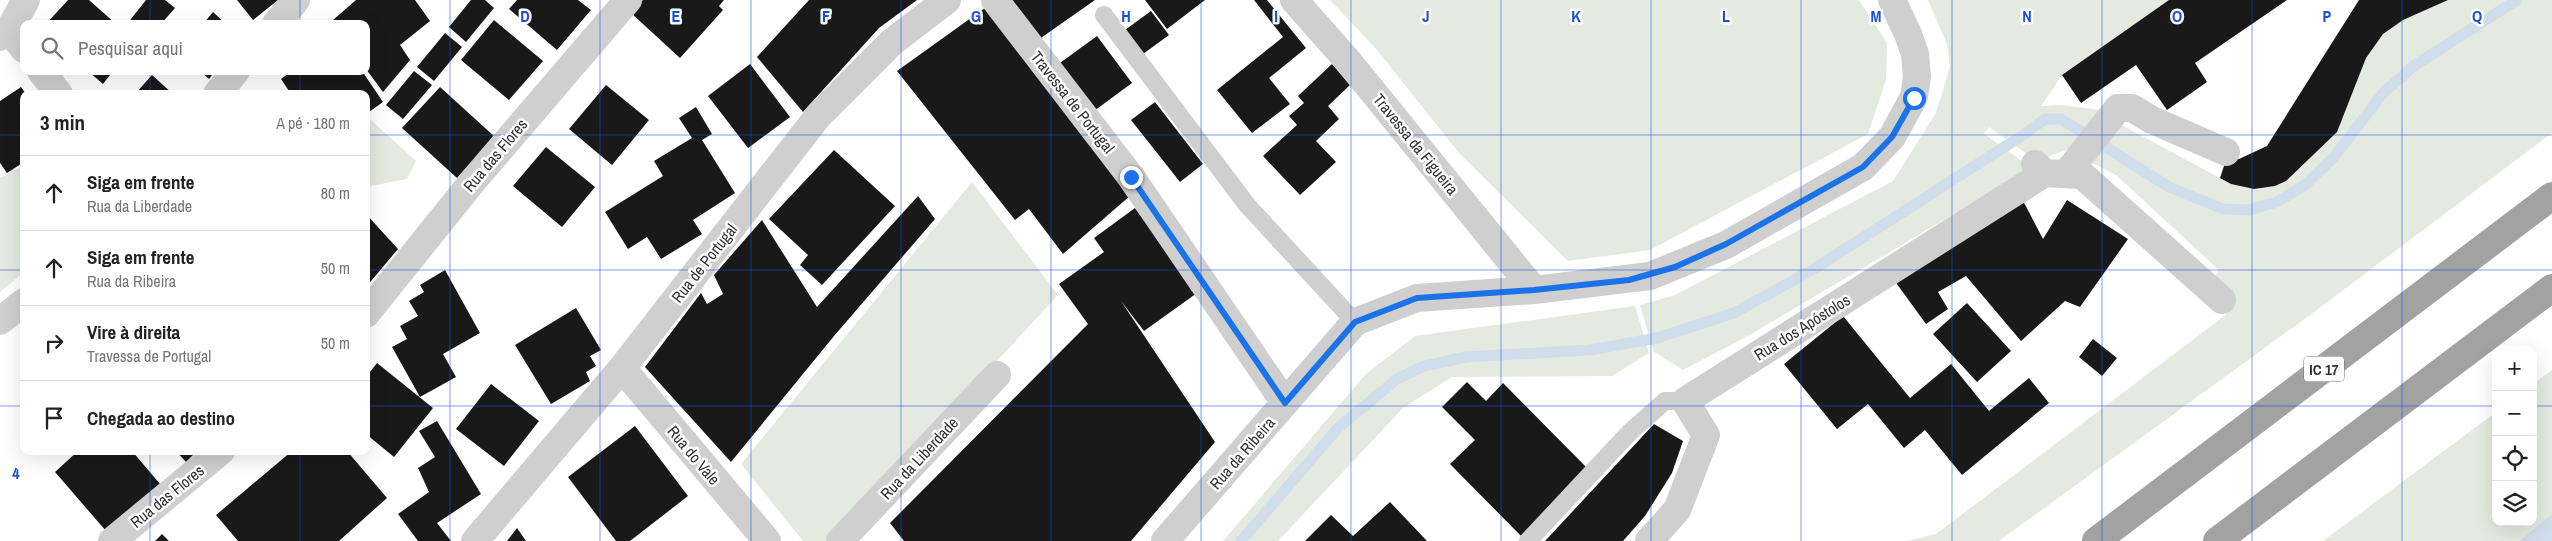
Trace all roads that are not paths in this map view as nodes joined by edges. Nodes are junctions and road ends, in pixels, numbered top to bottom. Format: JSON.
{"nodes":[{"id":1,"x":26,"y":0,"type":"edge"},
{"id":2,"x":296,"y":0,"type":"edge"},
{"id":3,"x":628,"y":0,"type":"edge"},
{"id":4,"x":947,"y":0,"type":"edge"},
{"id":5,"x":995,"y":0,"type":"edge"},
{"id":6,"x":1294,"y":0,"type":"edge"},
{"id":7,"x":1892,"y":0,"type":"edge"},
{"id":8,"x":1104,"y":15,"type":"dead end"},
{"id":9,"x":279,"y":20,"type":"edge"},
{"id":10,"x":11,"y":39,"type":"edge"},
{"id":11,"x":44,"y":75,"type":"edge"},
{"id":12,"x":233,"y":75,"type":"edge"},
{"id":13,"x":56,"y":90,"type":"edge"},
{"id":14,"x":220,"y":90,"type":"edge"},
{"id":15,"x":2226,"y":152,"type":"dead end"},
{"id":16,"x":2056,"y":166,"type":"junction"},
{"id":17,"x":2552,"y":196,"type":"edge"},
{"id":18,"x":2552,"y":288,"type":"edge"},
{"id":19,"x":1534,"y":290,"type":"junction"},
{"id":20,"x":2222,"y":300,"type":"dead end"},
{"id":21,"x":20,"y":305,"type":"edge"},
{"id":22,"x":370,"y":309,"type":"edge"},
{"id":23,"x":0,"y":322,"type":"edge"},
{"id":24,"x":1355,"y":322,"type":"junction"},
{"id":25,"x":622,"y":368,"type":"junction"},
{"id":26,"x":997,"y":375,"type":"dead end"},
{"id":27,"x":1685,"y":401,"type":"junction"},
{"id":28,"x":1285,"y":403,"type":"junction"},
{"id":29,"x":216,"y":455,"type":"edge"},
{"id":30,"x":112,"y":541,"type":"edge"},
{"id":31,"x":475,"y":541,"type":"edge"},
{"id":32,"x":767,"y":541,"type":"edge"},
{"id":33,"x":840,"y":541,"type":"edge"},
{"id":34,"x":1165,"y":541,"type":"edge"},
{"id":35,"x":1528,"y":541,"type":"edge"},
{"id":36,"x":1649,"y":541,"type":"edge"},
{"id":37,"x":2096,"y":541,"type":"edge"},
{"id":38,"x":2217,"y":541,"type":"edge"}],
"edges":[{"from":1,"to":10,"type":"street"},
{"from":2,"to":9,"type":"street"},
{"from":3,"to":22,"type":"street","name":"Rua das Flores"},
{"from":4,"to":25,"type":"street","name":"Rua de Portugal"},
{"from":5,"to":28,"type":"street","name":"Travessa de Portugal"},
{"from":6,"to":19,"type":"street","name":"Travessa da Figueira"},
{"from":7,"to":19,"type":"street"},
{"from":8,"to":24,"type":"lane"},
{"from":11,"to":13,"type":"street"},
{"from":12,"to":14,"type":"street"},
{"from":15,"to":16,"type":"street","name":"Rua dos Apóstolos"},
{"from":16,"to":20,"type":"street"},
{"from":16,"to":27,"type":"street","name":"Rua dos Apóstolos"},
{"from":17,"to":37,"type":"highway","number":"IC 17"},
{"from":18,"to":38,"type":"highway"},
{"from":19,"to":24,"type":"street","name":"Rua da Ribeira"},
{"from":21,"to":23,"type":"street"},
{"from":24,"to":28,"type":"street","name":"Rua da Ribeira"},
{"from":25,"to":31,"type":"street","name":"Rua de Portugal"},
{"from":25,"to":32,"type":"street","name":"Rua do Vale"},
{"from":26,"to":33,"type":"street","name":"Rua da Liberdade"},
{"from":27,"to":35,"type":"lane"},
{"from":27,"to":36,"type":"street"},
{"from":28,"to":34,"type":"street","name":"Rua da Ribeira"},
{"from":29,"to":30,"type":"street","name":"Rua das Flores"}]}
